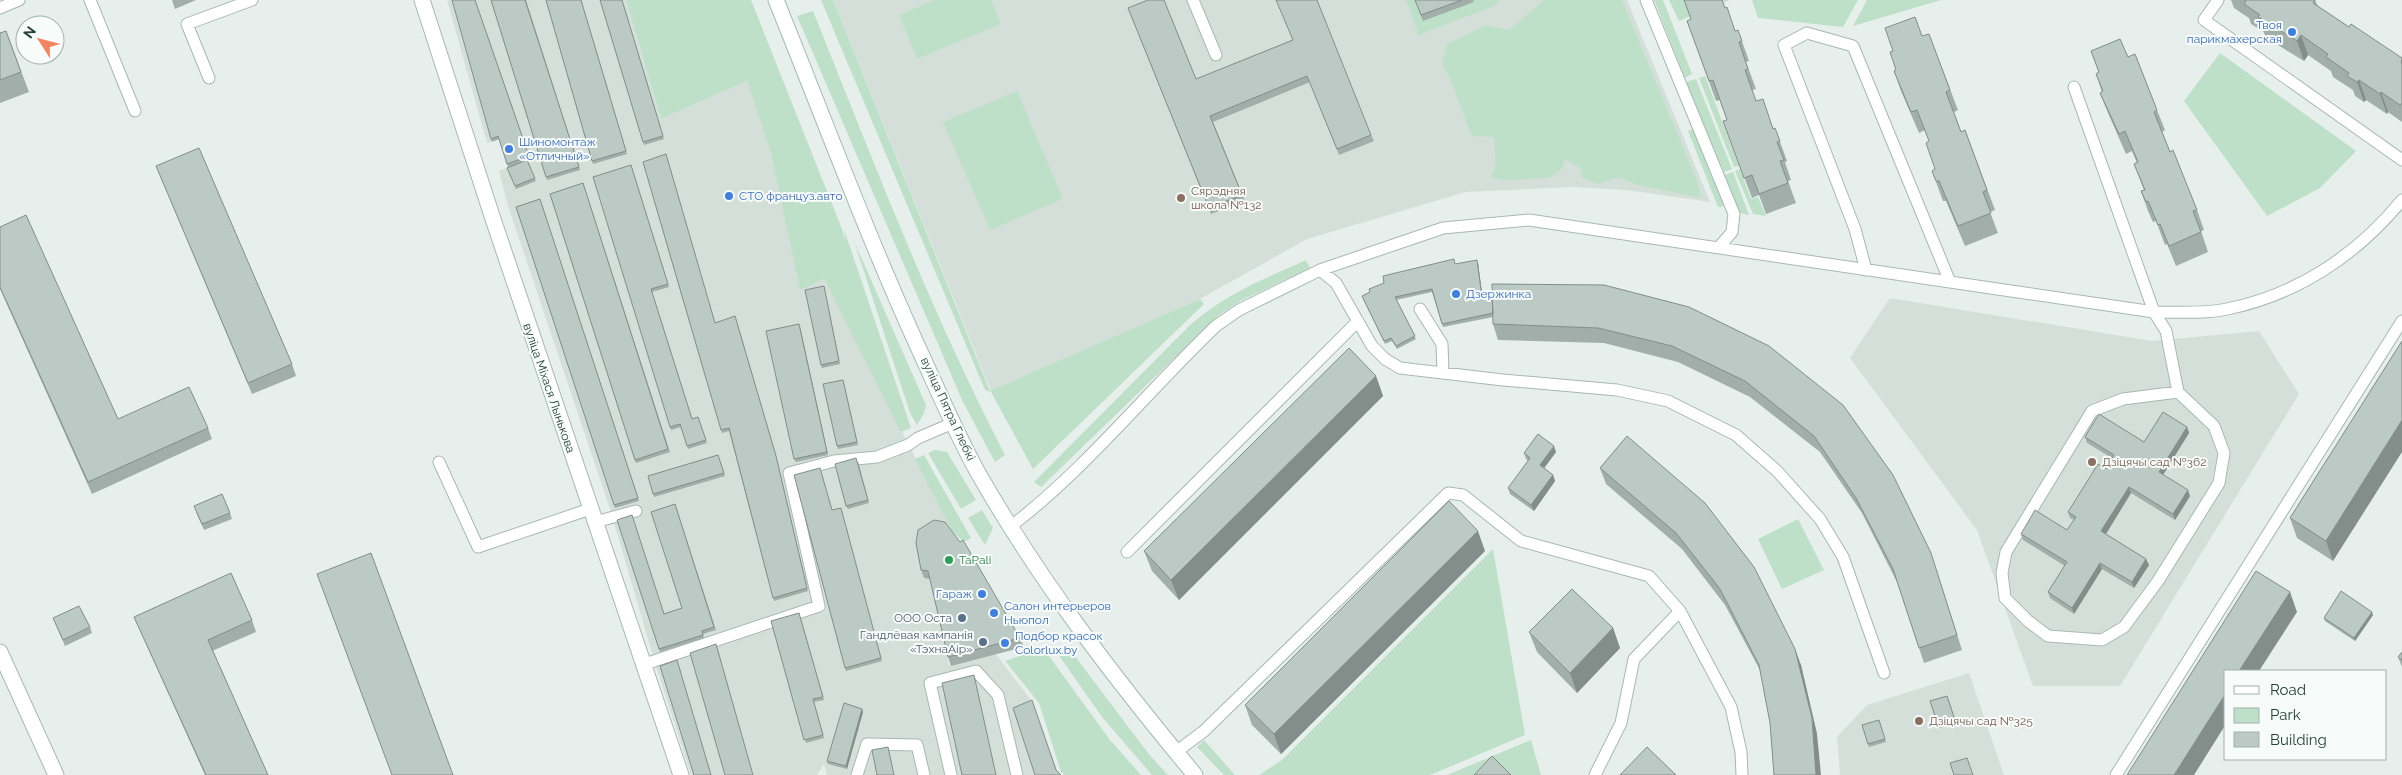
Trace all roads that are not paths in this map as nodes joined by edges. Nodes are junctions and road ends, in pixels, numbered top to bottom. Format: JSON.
{"nodes":[{"id":1,"x":19,"y":0,"type":"edge"},
{"id":2,"x":90,"y":0,"type":"edge"},
{"id":3,"x":252,"y":0,"type":"edge"},
{"id":4,"x":422,"y":0,"type":"edge"},
{"id":5,"x":776,"y":0,"type":"edge"},
{"id":6,"x":1193,"y":0,"type":"edge"},
{"id":7,"x":1646,"y":0,"type":"edge"},
{"id":8,"x":2218,"y":0,"type":"edge"},
{"id":9,"x":0,"y":8,"type":"edge"},
{"id":10,"x":1216,"y":55,"type":"dead end"},
{"id":11,"x":209,"y":78,"type":"dead end"},
{"id":12,"x":2074,"y":87,"type":"dead end"},
{"id":13,"x":135,"y":111,"type":"dead end"},
{"id":14,"x":2402,"y":160,"type":"edge"},
{"id":15,"x":2402,"y":200,"type":"edge"},
{"id":16,"x":1719,"y":247,"type":"junction"},
{"id":17,"x":1320,"y":270,"type":"junction"},
{"id":18,"x":1866,"y":270,"type":"junction"},
{"id":19,"x":1950,"y":282,"type":"junction"},
{"id":20,"x":1420,"y":309,"type":"dead end"},
{"id":21,"x":2154,"y":312,"type":"junction"},
{"id":22,"x":1358,"y":321,"type":"junction"},
{"id":23,"x":2402,"y":321,"type":"edge"},
{"id":24,"x":1443,"y":373,"type":"junction"},
{"id":25,"x":2178,"y":392,"type":"junction"},
{"id":26,"x":953,"y":423,"type":"junction"},
{"id":27,"x":439,"y":462,"type":"dead end"},
{"id":28,"x":636,"y":511,"type":"dead end"},
{"id":29,"x":592,"y":516,"type":"junction"},
{"id":30,"x":1010,"y":527,"type":"junction"},
{"id":31,"x":1128,"y":552,"type":"dead end"},
{"id":32,"x":1680,"y":611,"type":"junction"},
{"id":33,"x":0,"y":652,"type":"edge"},
{"id":34,"x":642,"y":664,"type":"junction"},
{"id":35,"x":1884,"y":673,"type":"dead end"},
{"id":36,"x":1176,"y":752,"type":"junction"},
{"id":37,"x":56,"y":775,"type":"edge"},
{"id":38,"x":681,"y":775,"type":"edge"},
{"id":39,"x":857,"y":775,"type":"edge"},
{"id":40,"x":924,"y":775,"type":"edge"},
{"id":41,"x":950,"y":775,"type":"edge"},
{"id":42,"x":1018,"y":775,"type":"edge"},
{"id":43,"x":1195,"y":775,"type":"edge"},
{"id":44,"x":1595,"y":775,"type":"edge"},
{"id":45,"x":1742,"y":775,"type":"edge"},
{"id":46,"x":2116,"y":775,"type":"edge"}],
"edges":[{"from":1,"to":9,"type":"lane"},
{"from":2,"to":13,"type":"lane"},
{"from":3,"to":11,"type":"lane"},
{"from":4,"to":29,"type":"street","name":"вуліца Міхася Лынькова"},
{"from":5,"to":26,"type":"street","name":"вуліца Пятра Глебкі"},
{"from":6,"to":10,"type":"lane"},
{"from":7,"to":16,"type":"lane"},
{"from":8,"to":14,"type":"lane"},
{"from":12,"to":21,"type":"lane"},
{"from":15,"to":21,"type":"lane"},
{"from":16,"to":17,"type":"lane"},
{"from":16,"to":18,"type":"lane"},
{"from":17,"to":22,"type":"lane"},
{"from":17,"to":30,"type":"lane"},
{"from":18,"to":19,"type":"lane"},
{"from":18,"to":19,"type":"lane"},
{"from":19,"to":21,"type":"lane"},
{"from":20,"to":24,"type":"lane"},
{"from":21,"to":25,"type":"lane"},
{"from":22,"to":24,"type":"lane"},
{"from":22,"to":31,"type":"lane"},
{"from":23,"to":46,"type":"lane"},
{"from":24,"to":35,"type":"lane"},
{"from":25,"to":25,"type":"lane"},
{"from":26,"to":30,"type":"street","name":"вуліца Пятра Глебкі"},
{"from":26,"to":34,"type":"lane"},
{"from":27,"to":29,"type":"lane"},
{"from":28,"to":29,"type":"lane"},
{"from":29,"to":34,"type":"street","name":"вуліца Міхася Лынькова"},
{"from":30,"to":36,"type":"street","name":"вуліца Пятра Глебкі"},
{"from":32,"to":36,"type":"lane"},
{"from":32,"to":44,"type":"lane"},
{"from":32,"to":45,"type":"lane"},
{"from":33,"to":37,"type":"street"},
{"from":34,"to":38,"type":"street","name":"вуліца Міхася Лынькова"},
{"from":36,"to":43,"type":"street","name":"вуліца Пятра Глебкі"},
{"from":39,"to":40,"type":"lane"},
{"from":41,"to":42,"type":"lane"}]}
